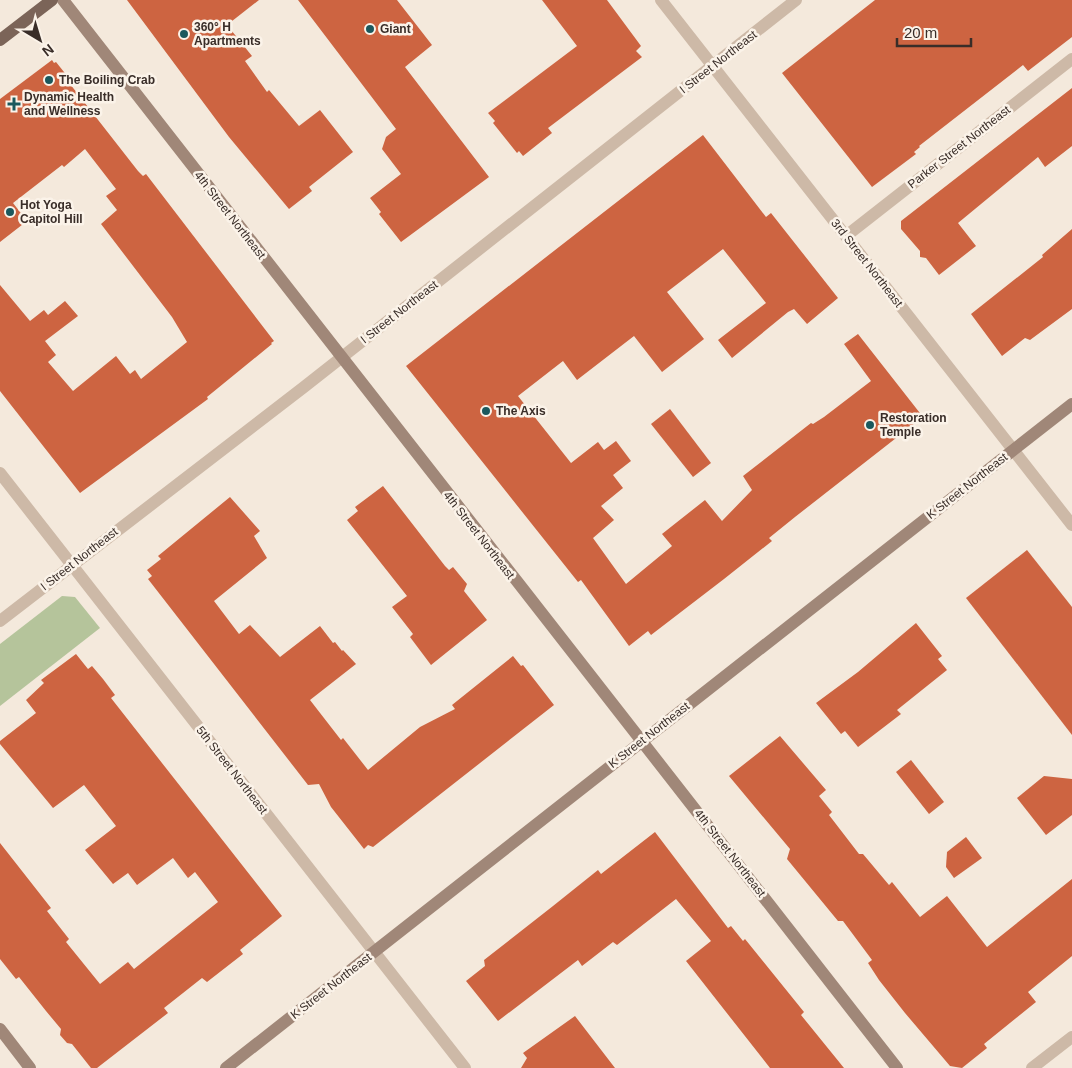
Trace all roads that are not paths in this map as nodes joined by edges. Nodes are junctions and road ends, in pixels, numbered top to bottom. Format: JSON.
{"nodes":[{"id":1,"x":52,"y":0,"type":"edge"},
{"id":2,"x":63,"y":0,"type":"edge"},
{"id":3,"x":661,"y":0,"type":"edge"},
{"id":4,"x":796,"y":0,"type":"edge"},
{"id":5,"x":0,"y":40,"type":"edge"},
{"id":6,"x":1072,"y":59,"type":"edge"},
{"id":7,"x":712,"y":66,"type":"junction"},
{"id":8,"x":846,"y":236,"type":"junction"},
{"id":9,"x":341,"y":358,"type":"junction"},
{"id":10,"x":1072,"y":404,"type":"edge"},
{"id":11,"x":1013,"y":450,"type":"junction"},
{"id":12,"x":0,"y":473,"type":"edge"},
{"id":13,"x":1072,"y":525,"type":"edge"},
{"id":14,"x":72,"y":565,"type":"junction"},
{"id":15,"x":0,"y":621,"type":"edge"},
{"id":16,"x":642,"y":741,"type":"junction"},
{"id":17,"x":375,"y":952,"type":"junction"},
{"id":18,"x":0,"y":1029,"type":"edge"},
{"id":19,"x":1072,"y":1037,"type":"edge"},
{"id":20,"x":30,"y":1068,"type":"edge"},
{"id":21,"x":226,"y":1068,"type":"edge"},
{"id":22,"x":465,"y":1068,"type":"edge"},
{"id":23,"x":897,"y":1068,"type":"edge"},
{"id":24,"x":1032,"y":1068,"type":"edge"}],
"edges":[{"from":1,"to":5,"type":"main road"},
{"from":2,"to":9,"type":"street","name":"4th Street Northeast"},
{"from":3,"to":7,"type":"street","name":"3rd Street Northeast"},
{"from":4,"to":7,"type":"street","name":"I Street Northeast"},
{"from":6,"to":8,"type":"street","name":"Parker Street Northeast"},
{"from":7,"to":8,"type":"street","name":"3rd Street Northeast"},
{"from":7,"to":9,"type":"street","name":"I Street Northeast"},
{"from":8,"to":11,"type":"street","name":"3rd Street Northeast"},
{"from":9,"to":14,"type":"street","name":"I Street Northeast"},
{"from":9,"to":16,"type":"street","name":"4th Street Northeast"},
{"from":10,"to":11,"type":"street","name":"K Street Northeast"},
{"from":11,"to":13,"type":"street","name":"3rd Street Northeast"},
{"from":11,"to":16,"type":"street","name":"K Street Northeast"},
{"from":12,"to":14,"type":"street","name":"5th Street Northeast"},
{"from":14,"to":15,"type":"street","name":"I Street Northeast"},
{"from":14,"to":17,"type":"street","name":"5th Street Northeast"},
{"from":16,"to":17,"type":"street","name":"K Street Northeast"},
{"from":16,"to":23,"type":"street","name":"4th Street Northeast"},
{"from":17,"to":21,"type":"street","name":"K Street Northeast"},
{"from":17,"to":22,"type":"street","name":"5th Street Northeast"},
{"from":18,"to":20,"type":"street"},
{"from":19,"to":24,"type":"street"}]}
